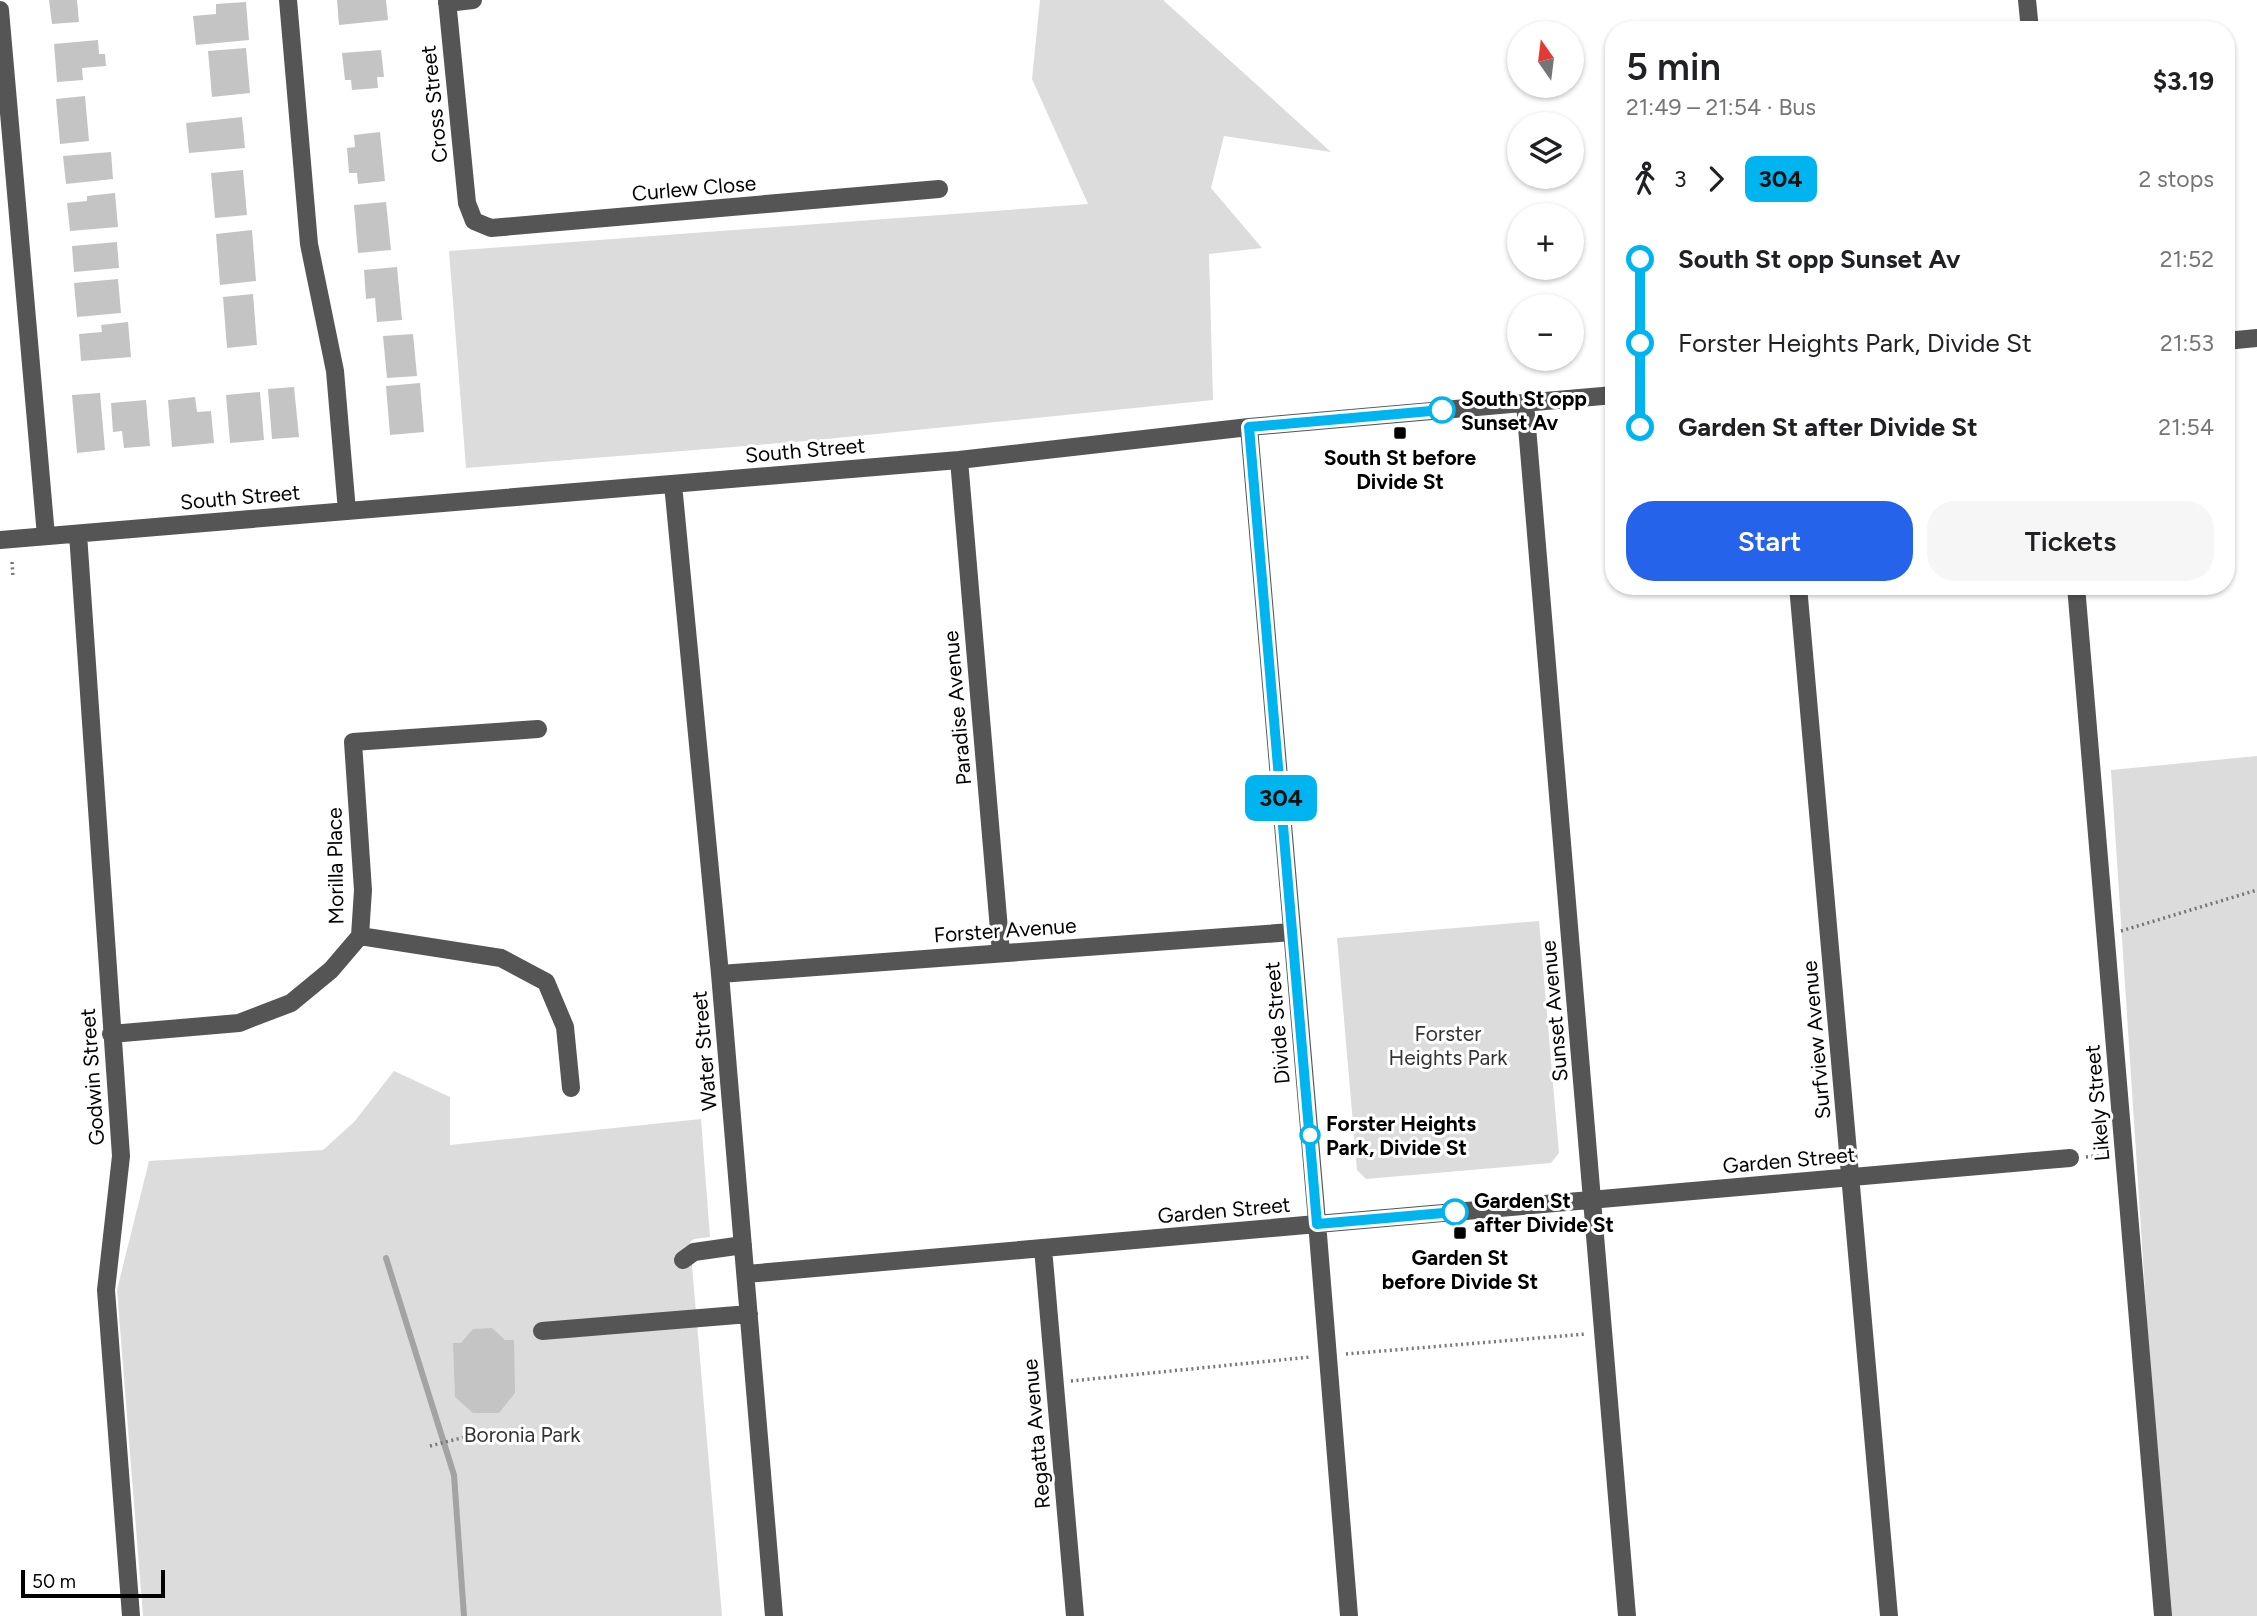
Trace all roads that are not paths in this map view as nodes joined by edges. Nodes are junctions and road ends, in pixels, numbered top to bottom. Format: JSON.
{"nodes":[{"id":1,"x":288,"y":0,"type":"edge"},
{"id":2,"x":473,"y":0,"type":"edge"},
{"id":3,"x":2027,"y":0,"type":"edge"},
{"id":4,"x":447,"y":1,"type":"edge"},
{"id":5,"x":0,"y":10,"type":"edge"},
{"id":6,"x":2029,"y":21,"type":"edge"},
{"id":7,"x":939,"y":189,"type":"dead end"},
{"id":8,"x":467,"y":203,"type":"joint"},
{"id":9,"x":2257,"y":338,"type":"edge"},
{"id":10,"x":2235,"y":340,"type":"edge"},
{"id":11,"x":1605,"y":396,"type":"edge"},
{"id":12,"x":1525,"y":403,"type":"junction"},
{"id":13,"x":1249,"y":427,"type":"junction"},
{"id":14,"x":959,"y":460,"type":"junction"},
{"id":15,"x":673,"y":484,"type":"junction"},
{"id":16,"x":347,"y":511,"type":"junction"},
{"id":17,"x":78,"y":534,"type":"junction"},
{"id":18,"x":46,"y":536,"type":"junction"},
{"id":19,"x":0,"y":540,"type":"edge"},
{"id":20,"x":1799,"y":595,"type":"edge"},
{"id":21,"x":2077,"y":595,"type":"edge"},
{"id":22,"x":538,"y":729,"type":"dead end"},
{"id":23,"x":1293,"y":932,"type":"junction"},
{"id":24,"x":360,"y":936,"type":"junction"},
{"id":25,"x":1001,"y":953,"type":"junction"},
{"id":26,"x":720,"y":974,"type":"junction"},
{"id":27,"x":111,"y":1034,"type":"junction"},
{"id":28,"x":571,"y":1088,"type":"dead end"},
{"id":29,"x":2070,"y":1158,"type":"road end"},
{"id":30,"x":1851,"y":1178,"type":"junction"},
{"id":31,"x":1593,"y":1200,"type":"junction"},
{"id":32,"x":1317,"y":1224,"type":"junction"},
{"id":33,"x":743,"y":1245,"type":"junction"},
{"id":34,"x":1043,"y":1248,"type":"junction"},
{"id":35,"x":683,"y":1259,"type":"dead end"},
{"id":36,"x":746,"y":1274,"type":"junction"},
{"id":37,"x":749,"y":1314,"type":"junction"},
{"id":38,"x":542,"y":1331,"type":"dead end"},
{"id":39,"x":131,"y":1616,"type":"edge"},
{"id":40,"x":774,"y":1616,"type":"edge"},
{"id":41,"x":1075,"y":1616,"type":"edge"},
{"id":42,"x":1349,"y":1616,"type":"edge"},
{"id":43,"x":1627,"y":1616,"type":"edge"},
{"id":44,"x":1889,"y":1616,"type":"edge"},
{"id":45,"x":2163,"y":1616,"type":"edge"}],
"edges":[{"from":1,"to":16,"type":"street"},
{"from":2,"to":4,"type":"street"},
{"from":3,"to":6,"type":"street"},
{"from":4,"to":8,"type":"street","name":"Cross Street"},
{"from":5,"to":18,"type":"street"},
{"from":7,"to":8,"type":"street","name":"Curlew Close"},
{"from":9,"to":10,"type":"street"},
{"from":11,"to":12,"type":"street","name":"South Street"},
{"from":12,"to":13,"type":"street","name":"South Street"},
{"from":12,"to":31,"type":"street","name":"Sunset Avenue"},
{"from":13,"to":14,"type":"street","name":"South Street"},
{"from":13,"to":23,"type":"street","name":"Divide Street"},
{"from":14,"to":15,"type":"street","name":"South Street"},
{"from":14,"to":25,"type":"street","name":"Paradise Avenue"},
{"from":15,"to":16,"type":"street","name":"South Street"},
{"from":15,"to":26,"type":"street","name":"Water Street"},
{"from":16,"to":17,"type":"street","name":"South Street"},
{"from":17,"to":18,"type":"street","name":"South Street"},
{"from":17,"to":27,"type":"street","name":"Godwin Street"},
{"from":18,"to":19,"type":"street","name":"South Street"},
{"from":20,"to":30,"type":"street","name":"Surfview Avenue"},
{"from":21,"to":45,"type":"street","name":"Likely Street"},
{"from":22,"to":24,"type":"street","name":"Morilla Place"},
{"from":23,"to":25,"type":"street","name":"Forster Avenue"},
{"from":23,"to":32,"type":"street","name":"Divide Street"},
{"from":24,"to":27,"type":"street","name":"Morilla Place"},
{"from":24,"to":28,"type":"street"},
{"from":25,"to":26,"type":"street","name":"Forster Avenue"},
{"from":26,"to":33,"type":"street","name":"Water Street"},
{"from":27,"to":39,"type":"street","name":"Godwin Street"},
{"from":29,"to":30,"type":"street","name":"Garden Street"},
{"from":30,"to":31,"type":"street","name":"Garden Street"},
{"from":30,"to":44,"type":"street","name":"Surfview Avenue"},
{"from":31,"to":32,"type":"street","name":"Garden Street"},
{"from":31,"to":43,"type":"street","name":"Sunset Avenue"},
{"from":32,"to":34,"type":"street","name":"Garden Street"},
{"from":32,"to":42,"type":"street","name":"Divide Street"},
{"from":33,"to":35,"type":"street"},
{"from":33,"to":36,"type":"street","name":"Water Street"},
{"from":34,"to":36,"type":"street","name":"Garden Street"},
{"from":34,"to":41,"type":"street","name":"Regatta Avenue"},
{"from":36,"to":37,"type":"street","name":"Water Street"},
{"from":37,"to":38,"type":"street"},
{"from":37,"to":40,"type":"street","name":"Water Street"}]}
